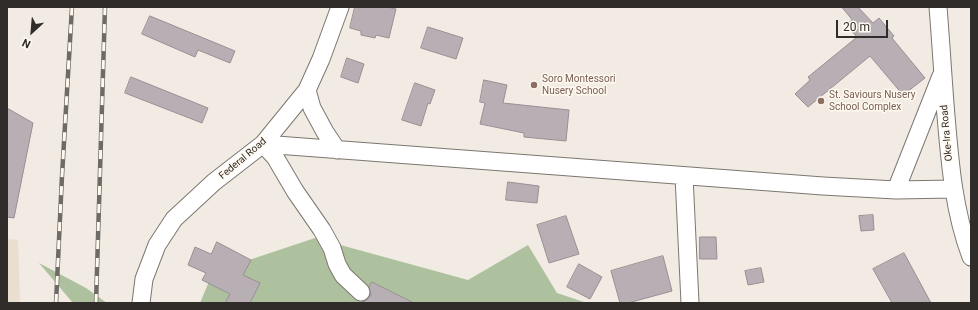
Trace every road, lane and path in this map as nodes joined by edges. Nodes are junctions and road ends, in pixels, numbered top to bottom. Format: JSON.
{"nodes":[{"id":1,"x":340,"y":7,"type":"edge"},
{"id":2,"x":938,"y":7,"type":"edge"},
{"id":3,"x":943,"y":72,"type":"junction"},
{"id":4,"x":307,"y":90,"type":"junction"},
{"id":5,"x":263,"y":144,"type":"junction"},
{"id":6,"x":337,"y":150,"type":"junction"},
{"id":7,"x":684,"y":176,"type":"junction"},
{"id":8,"x":953,"y":189,"type":"junction"},
{"id":9,"x":896,"y":190,"type":"junction"},
{"id":10,"x":971,"y":257,"type":"edge"},
{"id":11,"x":361,"y":292,"type":"dead end"},
{"id":12,"x":141,"y":303,"type":"edge"},
{"id":13,"x":690,"y":303,"type":"edge"}],
"edges":[{"from":1,"to":4,"type":"street","name":"Federal Road"},
{"from":2,"to":3,"type":"street","name":"Oke-Ira Road"},
{"from":3,"to":8,"type":"street","name":"Oke-Ira Road"},
{"from":3,"to":9,"type":"street"},
{"from":4,"to":5,"type":"street","name":"Federal Road"},
{"from":4,"to":6,"type":"street"},
{"from":5,"to":6,"type":"street"},
{"from":5,"to":11,"type":"street"},
{"from":5,"to":12,"type":"street","name":"Federal Road"},
{"from":6,"to":7,"type":"street"},
{"from":7,"to":9,"type":"street"},
{"from":7,"to":13,"type":"street"},
{"from":8,"to":9,"type":"street"},
{"from":8,"to":10,"type":"street","name":"Oke-Ira Road"}]}
